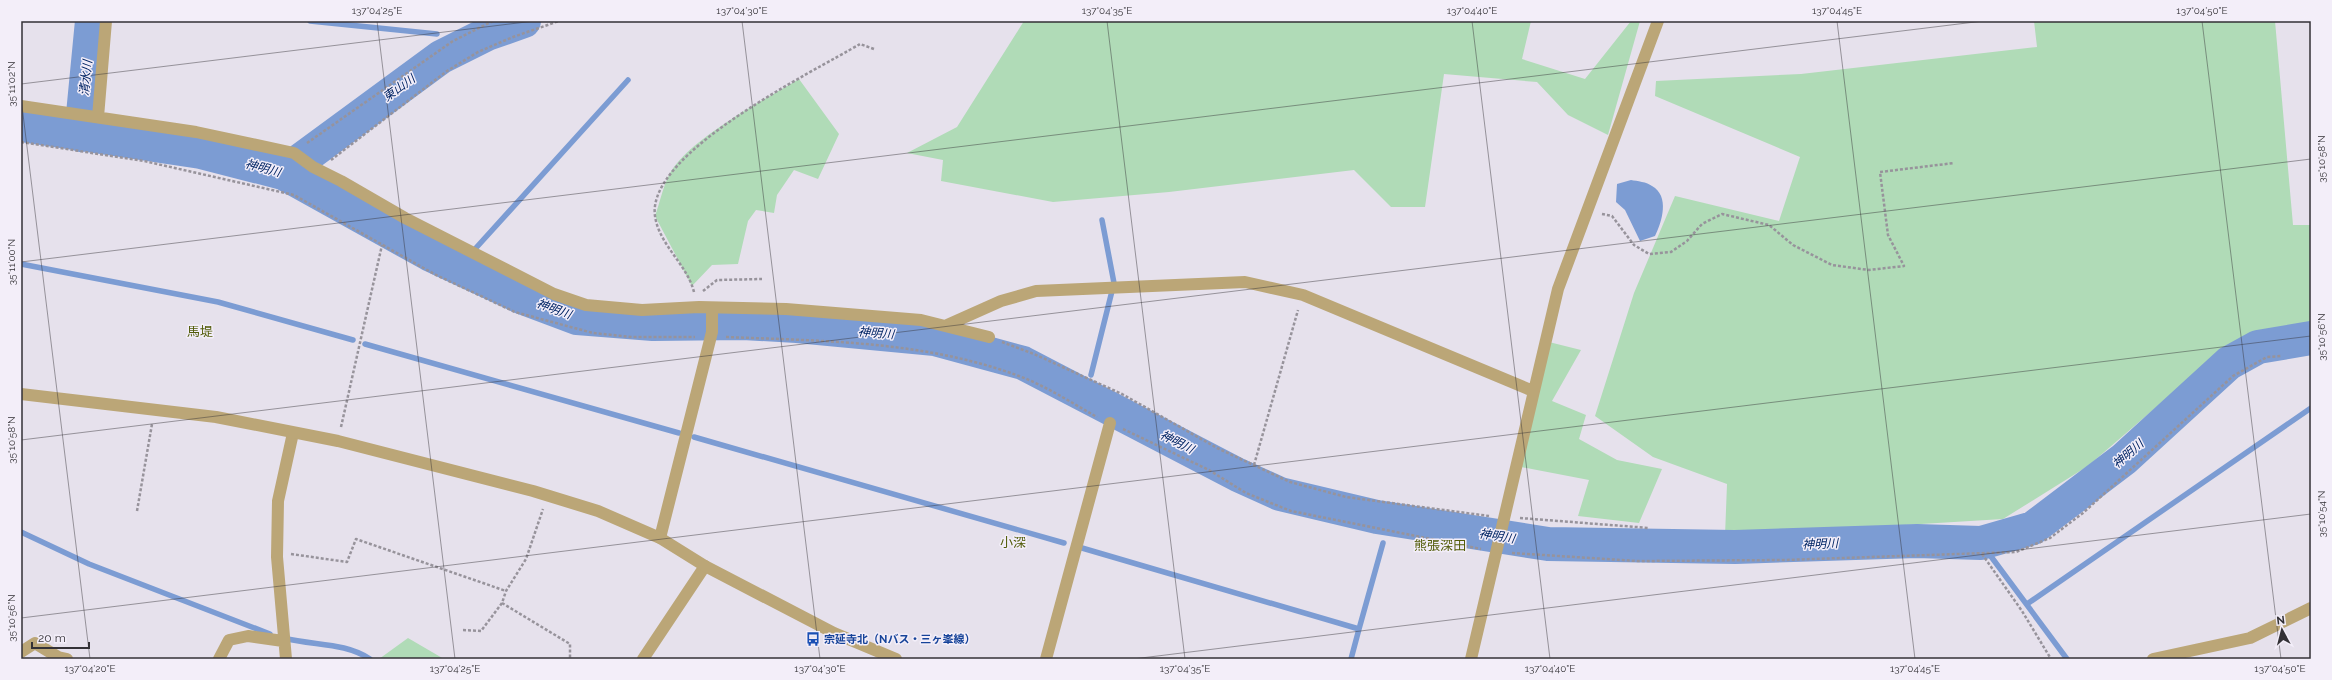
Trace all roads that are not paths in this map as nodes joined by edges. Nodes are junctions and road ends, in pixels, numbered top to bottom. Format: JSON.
{"nodes":[{"id":1,"x":106,"y":21,"type":"edge"},
{"id":2,"x":1658,"y":21,"type":"edge"},
{"id":3,"x":21,"y":106,"type":"edge"},
{"id":4,"x":98,"y":117,"type":"junction"},
{"id":5,"x":712,"y":310,"type":"junction"},
{"id":6,"x":945,"y":326,"type":"junction"},
{"id":7,"x":989,"y":337,"type":"road end"},
{"id":8,"x":1532,"y":392,"type":"junction"},
{"id":9,"x":21,"y":394,"type":"edge"},
{"id":10,"x":1110,"y":423,"type":"road end"},
{"id":11,"x":293,"y":433,"type":"junction"},
{"id":12,"x":660,"y":538,"type":"junction"},
{"id":13,"x":705,"y":566,"type":"junction"},
{"id":14,"x":2311,"y":608,"type":"edge"},
{"id":15,"x":283,"y":641,"type":"junction"},
{"id":16,"x":21,"y":652,"type":"edge"},
{"id":17,"x":67,"y":659,"type":"edge"},
{"id":18,"x":219,"y":659,"type":"edge"},
{"id":19,"x":286,"y":659,"type":"edge"},
{"id":20,"x":643,"y":659,"type":"edge"},
{"id":21,"x":896,"y":659,"type":"edge"},
{"id":22,"x":1046,"y":659,"type":"edge"},
{"id":23,"x":1471,"y":659,"type":"edge"},
{"id":24,"x":2153,"y":659,"type":"edge"}],
"edges":[{"from":1,"to":4,"type":"street"},
{"from":2,"to":8,"type":"street"},
{"from":3,"to":4,"type":"street"},
{"from":4,"to":5,"type":"street"},
{"from":5,"to":6,"type":"street"},
{"from":5,"to":12,"type":"street"},
{"from":6,"to":7,"type":"street"},
{"from":6,"to":8,"type":"street"},
{"from":8,"to":23,"type":"street"},
{"from":9,"to":11,"type":"street"},
{"from":10,"to":22,"type":"street"},
{"from":11,"to":12,"type":"street"},
{"from":11,"to":15,"type":"street"},
{"from":12,"to":13,"type":"street"},
{"from":13,"to":20,"type":"street"},
{"from":13,"to":21,"type":"street"},
{"from":14,"to":24,"type":"street"},
{"from":15,"to":18,"type":"street"},
{"from":15,"to":19,"type":"street"},
{"from":16,"to":17,"type":"street"}]}
